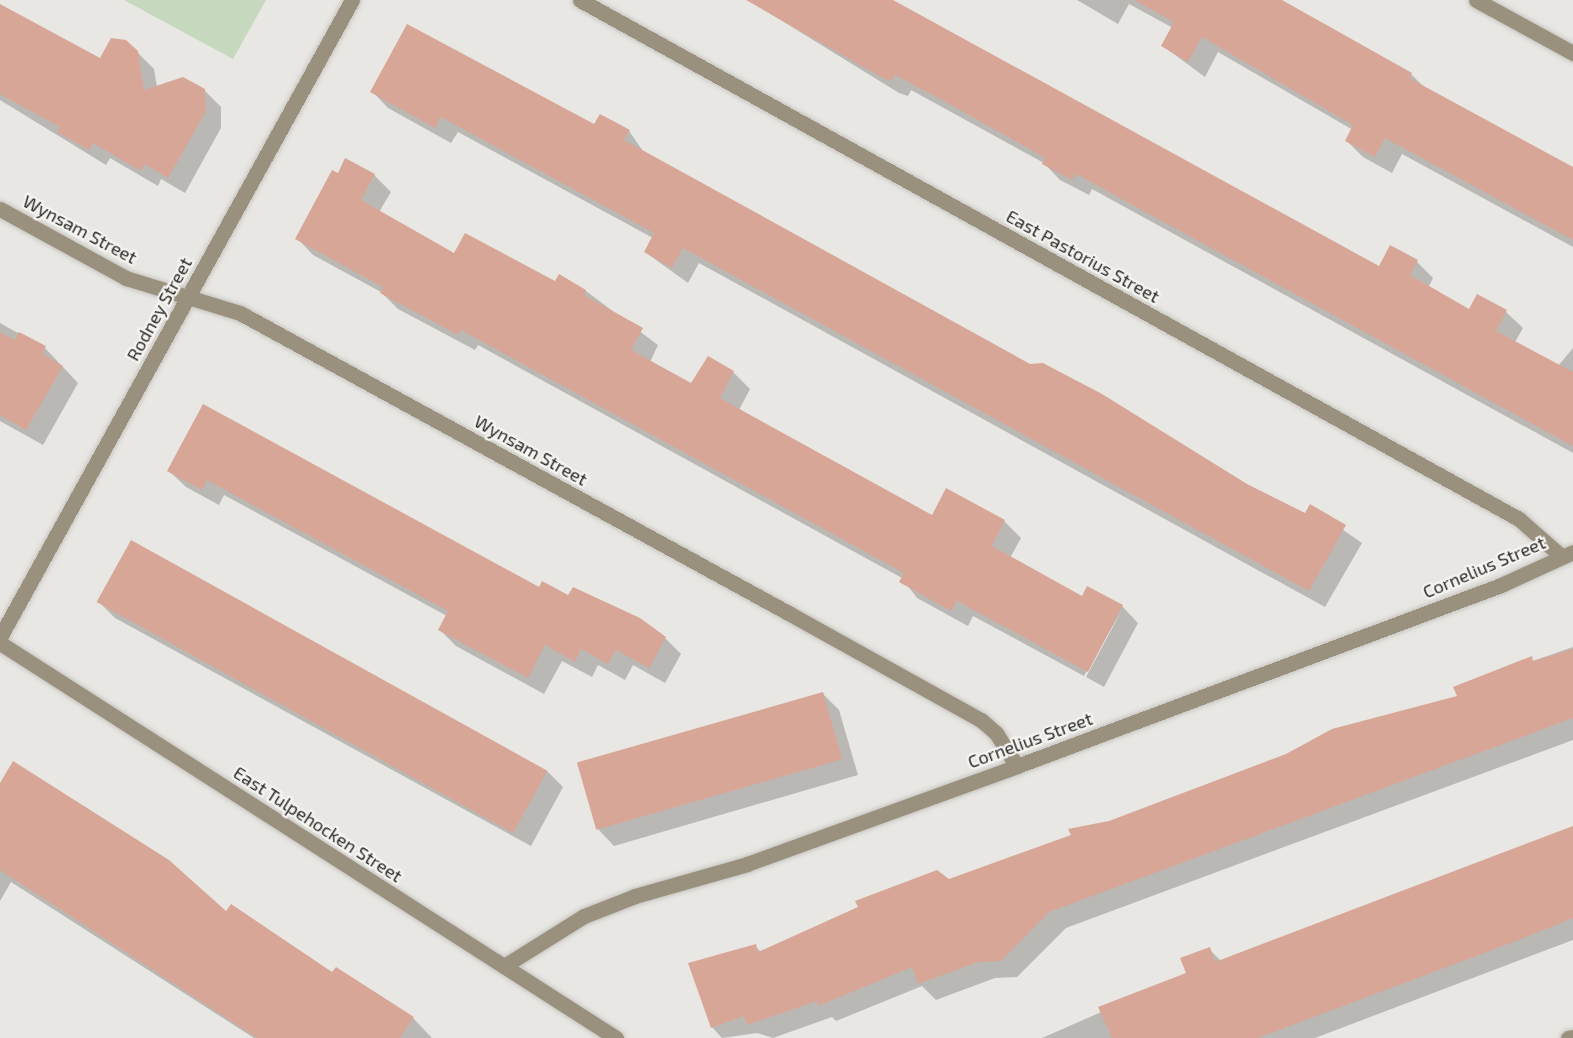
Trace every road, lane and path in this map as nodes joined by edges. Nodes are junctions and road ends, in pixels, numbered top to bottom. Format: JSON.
{"nodes":[{"id":1,"x":352,"y":0,"type":"edge"},
{"id":2,"x":580,"y":0,"type":"edge"},
{"id":3,"x":1476,"y":0,"type":"edge"},
{"id":4,"x":1573,"y":54,"type":"edge"},
{"id":5,"x":0,"y":209,"type":"edge"},
{"id":6,"x":188,"y":297,"type":"junction"},
{"id":7,"x":1567,"y":554,"type":"edge"},
{"id":8,"x":0,"y":637,"type":"edge"},
{"id":9,"x":0,"y":643,"type":"edge"},
{"id":10,"x":1017,"y":766,"type":"junction"},
{"id":11,"x":504,"y":966,"type":"junction"},
{"id":12,"x":1573,"y":1037,"type":"edge"},
{"id":13,"x":616,"y":1038,"type":"edge"},
{"id":14,"x":1568,"y":1038,"type":"edge"}],
"edges":[{"from":1,"to":6,"type":"street","name":"Rodney Street"},
{"from":2,"to":7,"type":"street","name":"East Pastorius Street"},
{"from":3,"to":4,"type":"street"},
{"from":5,"to":6,"type":"street","name":"Wynsam Street"},
{"from":6,"to":8,"type":"street","name":"Rodney Street"},
{"from":6,"to":10,"type":"street","name":"Wynsam Street"},
{"from":7,"to":10,"type":"street","name":"Cornelius Street"},
{"from":9,"to":11,"type":"street","name":"East Tulpehocken Street"},
{"from":10,"to":11,"type":"street","name":"Cornelius Street"},
{"from":11,"to":13,"type":"street","name":"East Tulpehocken Street"},
{"from":12,"to":14,"type":"street"}]}
